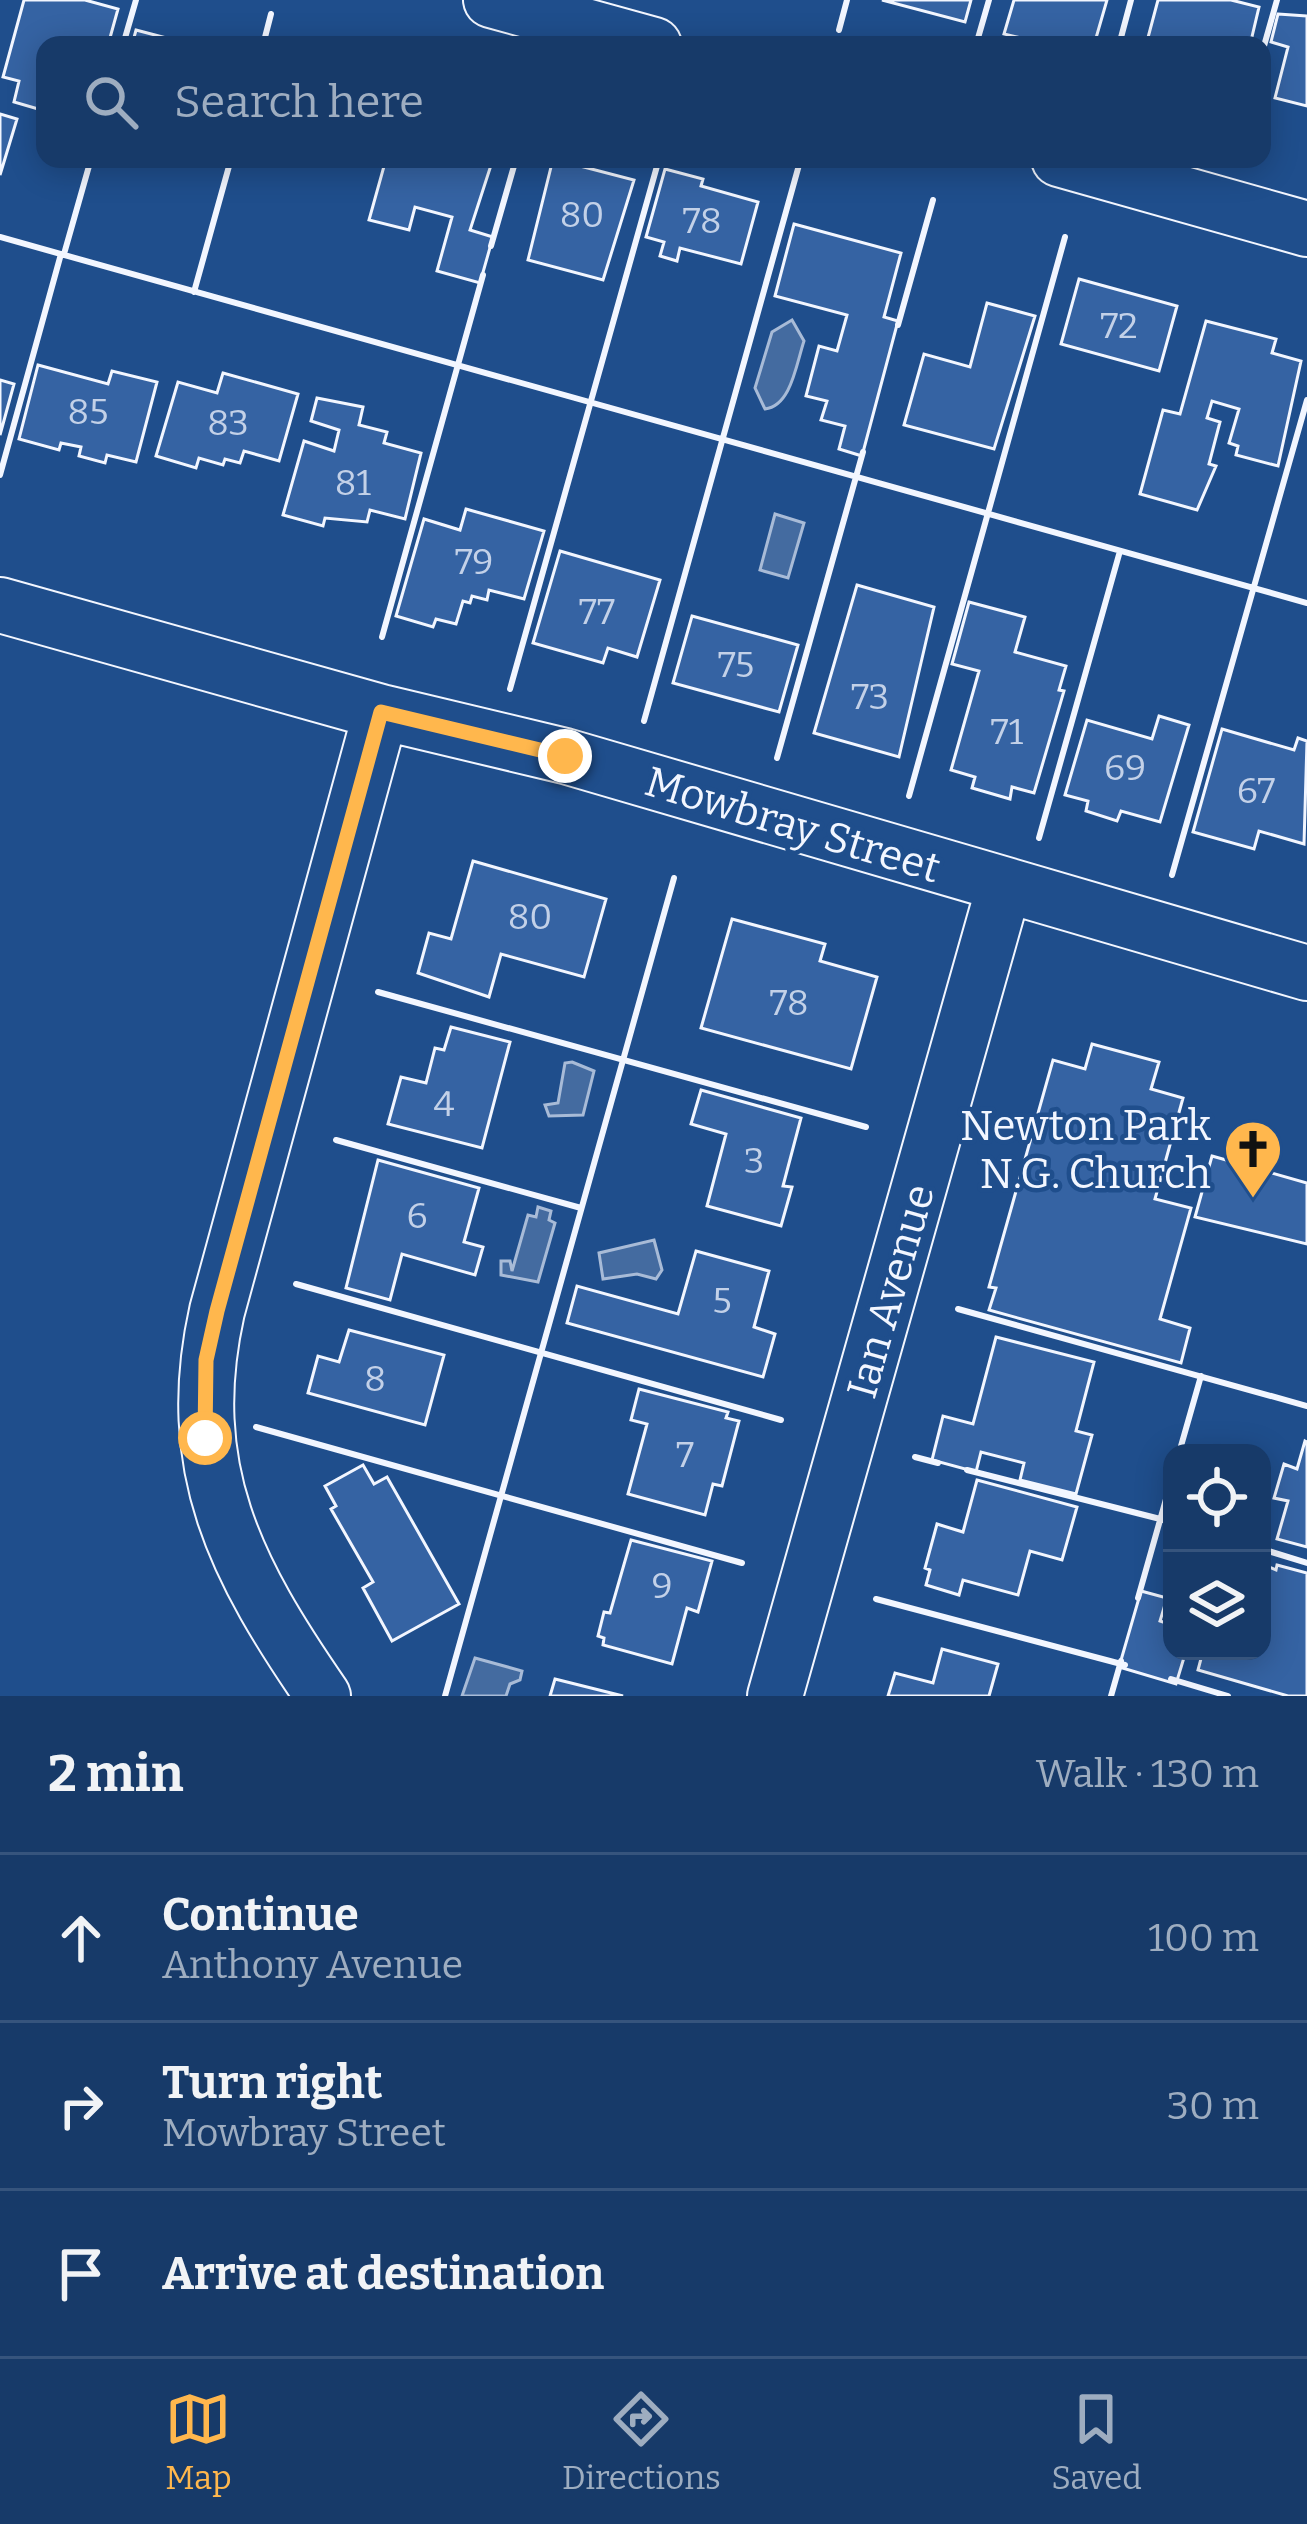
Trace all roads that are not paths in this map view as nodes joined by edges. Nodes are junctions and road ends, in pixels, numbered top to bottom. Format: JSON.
{"nodes":[{"id":1,"x":491,"y":0,"type":"edge"},
{"id":2,"x":621,"y":36,"type":"edge"},
{"id":3,"x":1091,"y":168,"type":"edge"},
{"id":4,"x":1307,"y":229,"type":"edge"},
{"id":5,"x":0,"y":605,"type":"edge"},
{"id":6,"x":381,"y":712,"type":"junction"},
{"id":7,"x":1004,"y":887,"type":"junction"},
{"id":8,"x":1307,"y":973,"type":"edge"},
{"id":9,"x":323,"y":1696,"type":"edge"},
{"id":10,"x":775,"y":1696,"type":"edge"}],
"edges":[{"from":1,"to":2,"type":"street"},
{"from":3,"to":4,"type":"street"},
{"from":5,"to":6,"type":"street","name":"Mowbray Street"},
{"from":6,"to":7,"type":"street","name":"Mowbray Street"},
{"from":6,"to":9,"type":"street"},
{"from":7,"to":8,"type":"street","name":"Mowbray Street"},
{"from":7,"to":10,"type":"street","name":"Ian Avenue"}]}
